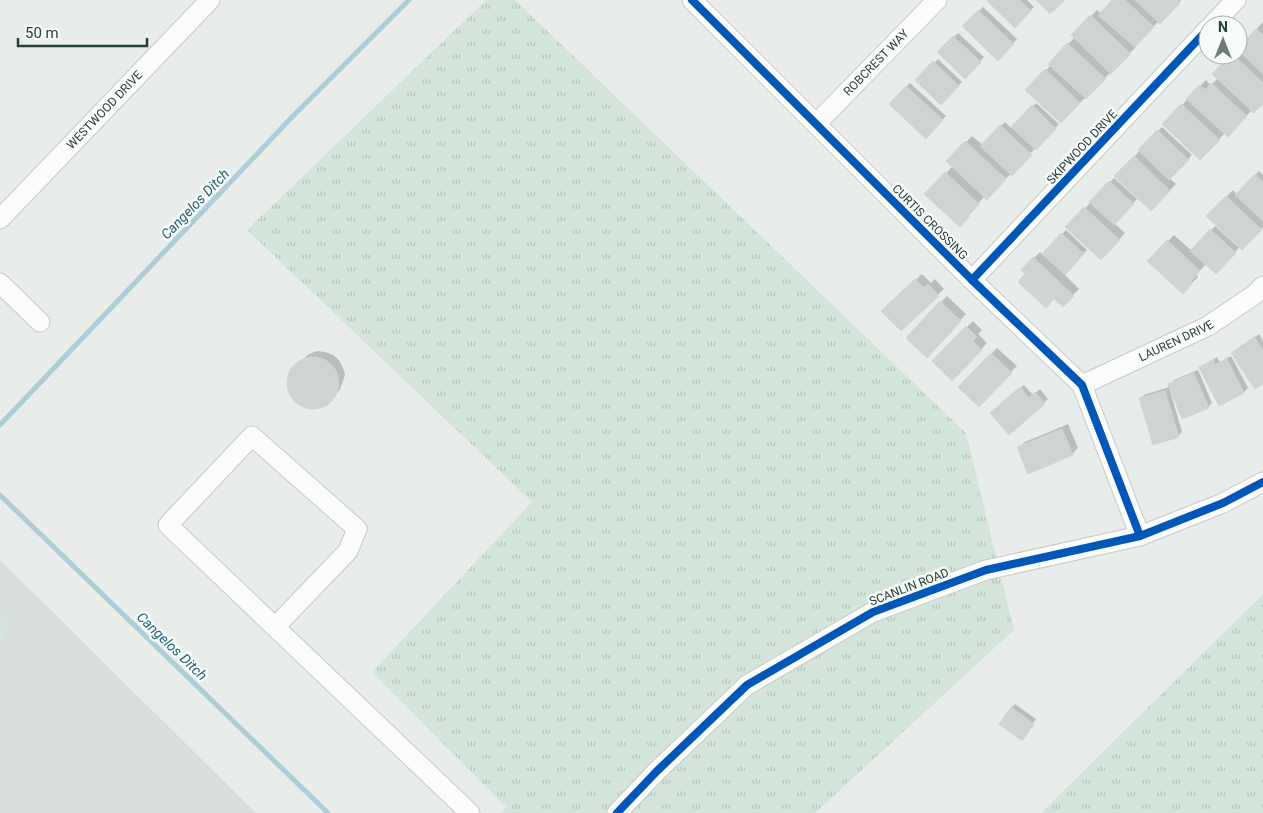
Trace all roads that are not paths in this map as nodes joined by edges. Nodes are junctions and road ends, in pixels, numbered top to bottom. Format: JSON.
{"nodes":[{"id":1,"x":210,"y":0,"type":"edge"},
{"id":2,"x":692,"y":0,"type":"edge"},
{"id":3,"x":937,"y":0,"type":"edge"},
{"id":4,"x":1236,"y":0,"type":"edge"},
{"id":5,"x":1222,"y":15,"type":"edge"},
{"id":6,"x":1198,"y":41,"type":"edge"},
{"id":7,"x":816,"y":124,"type":"junction"},
{"id":8,"x":0,"y":218,"type":"edge"},
{"id":9,"x":972,"y":280,"type":"junction"},
{"id":10,"x":0,"y":283,"type":"edge"},
{"id":11,"x":1263,"y":286,"type":"edge"},
{"id":12,"x":40,"y":322,"type":"dead end"},
{"id":13,"x":1082,"y":385,"type":"junction"},
{"id":14,"x":1263,"y":482,"type":"edge"},
{"id":15,"x":1140,"y":536,"type":"junction"},
{"id":16,"x":275,"y":627,"type":"junction"},
{"id":17,"x":470,"y":813,"type":"edge"},
{"id":18,"x":617,"y":813,"type":"edge"}],
"edges":[{"from":1,"to":8,"type":"street","name":"WESTWOOD DRIVE"},
{"from":2,"to":7,"type":"street","name":"CURTIS CROSSING"},
{"from":3,"to":7,"type":"street","name":"ROBCREST WAY"},
{"from":4,"to":5,"type":"street"},
{"from":6,"to":9,"type":"street","name":"SKIPWOOD DRIVE"},
{"from":7,"to":9,"type":"street","name":"CURTIS CROSSING"},
{"from":9,"to":13,"type":"street","name":"CURTIS CROSSING"},
{"from":10,"to":12,"type":"street"},
{"from":11,"to":13,"type":"street","name":"LAUREN DRIVE"},
{"from":13,"to":15,"type":"street","name":"CURTIS CROSSING"},
{"from":14,"to":15,"type":"street","name":"SCANLIN ROAD"},
{"from":15,"to":18,"type":"street","name":"SCANLIN ROAD"},
{"from":16,"to":16,"type":"street"},
{"from":16,"to":17,"type":"street"}]}
